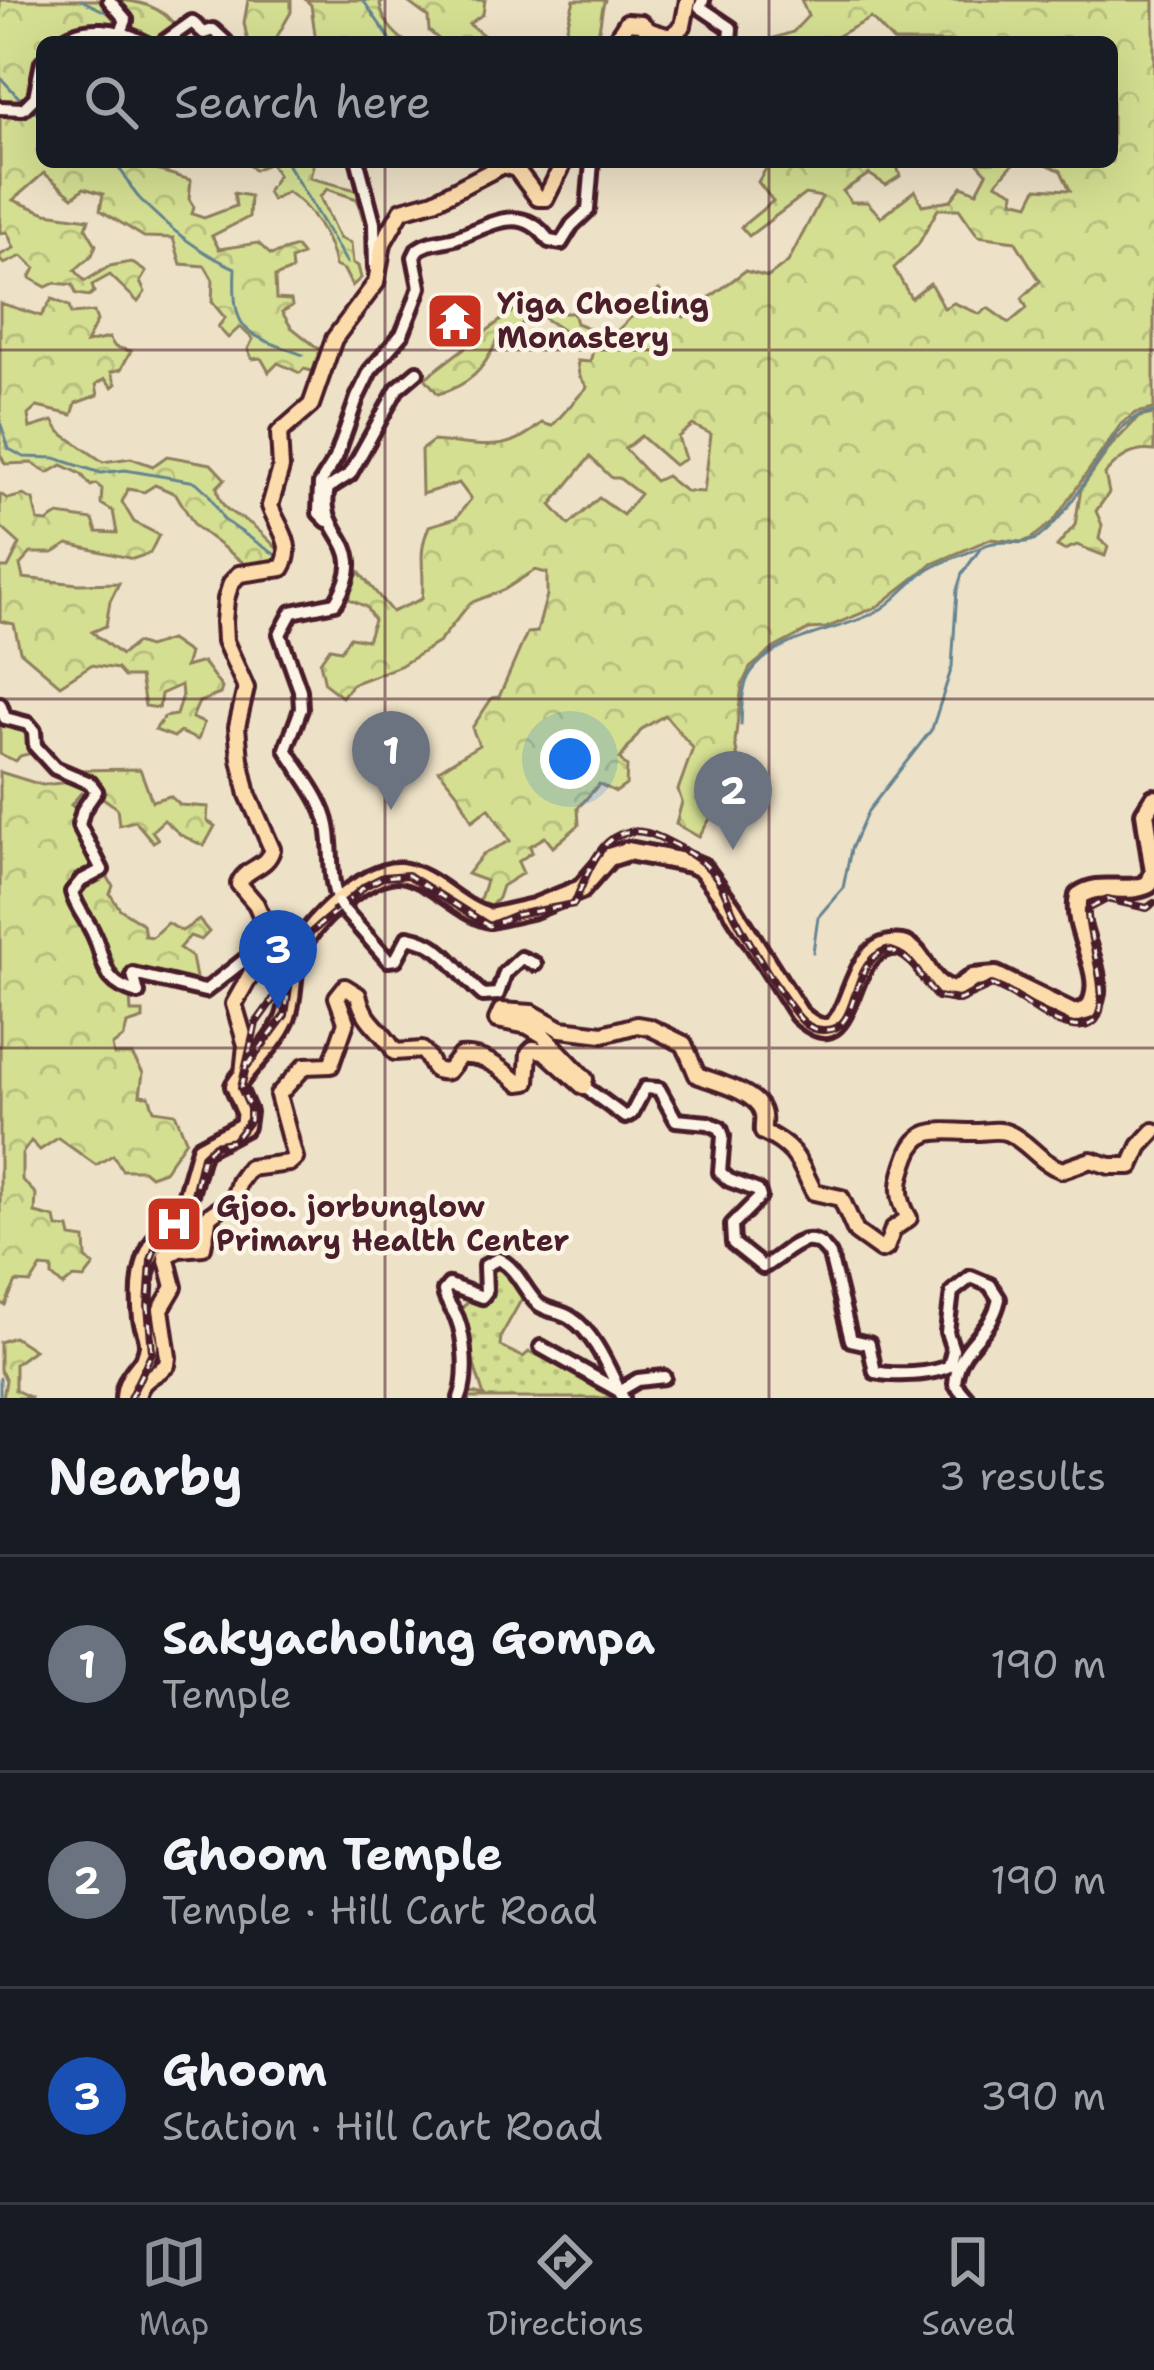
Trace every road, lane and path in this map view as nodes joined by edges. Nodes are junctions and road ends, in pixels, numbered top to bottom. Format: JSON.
{"nodes":[{"id":1,"x":109,"y":0,"type":"edge"},
{"id":2,"x":688,"y":0,"type":"edge"},
{"id":3,"x":703,"y":0,"type":"edge"},
{"id":4,"x":122,"y":31,"type":"junction"},
{"id":5,"x":67,"y":36,"type":"edge"},
{"id":6,"x":132,"y":36,"type":"edge"},
{"id":7,"x":172,"y":36,"type":"edge"},
{"id":8,"x":220,"y":36,"type":"edge"},
{"id":9,"x":618,"y":36,"type":"edge"},
{"id":10,"x":666,"y":36,"type":"edge"},
{"id":11,"x":671,"y":36,"type":"edge"},
{"id":12,"x":730,"y":36,"type":"edge"},
{"id":13,"x":36,"y":92,"type":"edge"},
{"id":14,"x":0,"y":108,"type":"edge"},
{"id":15,"x":359,"y":168,"type":"edge"},
{"id":16,"x":497,"y":168,"type":"edge"},
{"id":17,"x":513,"y":168,"type":"edge"},
{"id":18,"x":561,"y":168,"type":"edge"},
{"id":19,"x":592,"y":168,"type":"edge"},
{"id":20,"x":376,"y":283,"type":"junction"},
{"id":21,"x":417,"y":372,"type":"dead end"},
{"id":22,"x":333,"y":526,"type":"junction"},
{"id":23,"x":0,"y":704,"type":"edge"},
{"id":24,"x":1154,"y":800,"type":"edge"},
{"id":25,"x":340,"y":905,"type":"junction"},
{"id":26,"x":252,"y":954,"type":"junction"},
{"id":27,"x":535,"y":964,"type":"dead end"},
{"id":28,"x":243,"y":1074,"type":"junction"},
{"id":29,"x":583,"y":1086,"type":"junction"},
{"id":30,"x":1154,"y":1131,"type":"edge"},
{"id":31,"x":542,"y":1347,"type":"dead end"},
{"id":32,"x":664,"y":1377,"type":"dead end"},
{"id":33,"x":621,"y":1394,"type":"edge"},
{"id":34,"x":125,"y":1398,"type":"edge"},
{"id":35,"x":137,"y":1398,"type":"edge"},
{"id":36,"x":460,"y":1398,"type":"edge"},
{"id":37,"x":967,"y":1398,"type":"edge"}],
"edges":[{"from":1,"to":4,"type":"street"},
{"from":2,"to":11,"type":"main road"},
{"from":3,"to":12,"type":"street"},
{"from":4,"to":5,"type":"street"},
{"from":4,"to":6,"type":"street"},
{"from":7,"to":8,"type":"street"},
{"from":9,"to":10,"type":"main road"},
{"from":13,"to":14,"type":"street"},
{"from":15,"to":20,"type":"street"},
{"from":16,"to":20,"type":"main road"},
{"from":17,"to":18,"type":"main road"},
{"from":19,"to":22,"type":"street"},
{"from":20,"to":26,"type":"main road"},
{"from":21,"to":22,"type":"street"},
{"from":22,"to":25,"type":"street"},
{"from":23,"to":26,"type":"street"},
{"from":24,"to":25,"type":"highway"},
{"from":25,"to":27,"type":"street"},
{"from":25,"to":28,"type":"highway"},
{"from":26,"to":28,"type":"main road"},
{"from":28,"to":34,"type":"highway"},
{"from":29,"to":30,"type":"main road"},
{"from":29,"to":35,"type":"main road"},
{"from":29,"to":37,"type":"street"},
{"from":31,"to":33,"type":"street"},
{"from":32,"to":33,"type":"street"},
{"from":33,"to":36,"type":"street"}]}
